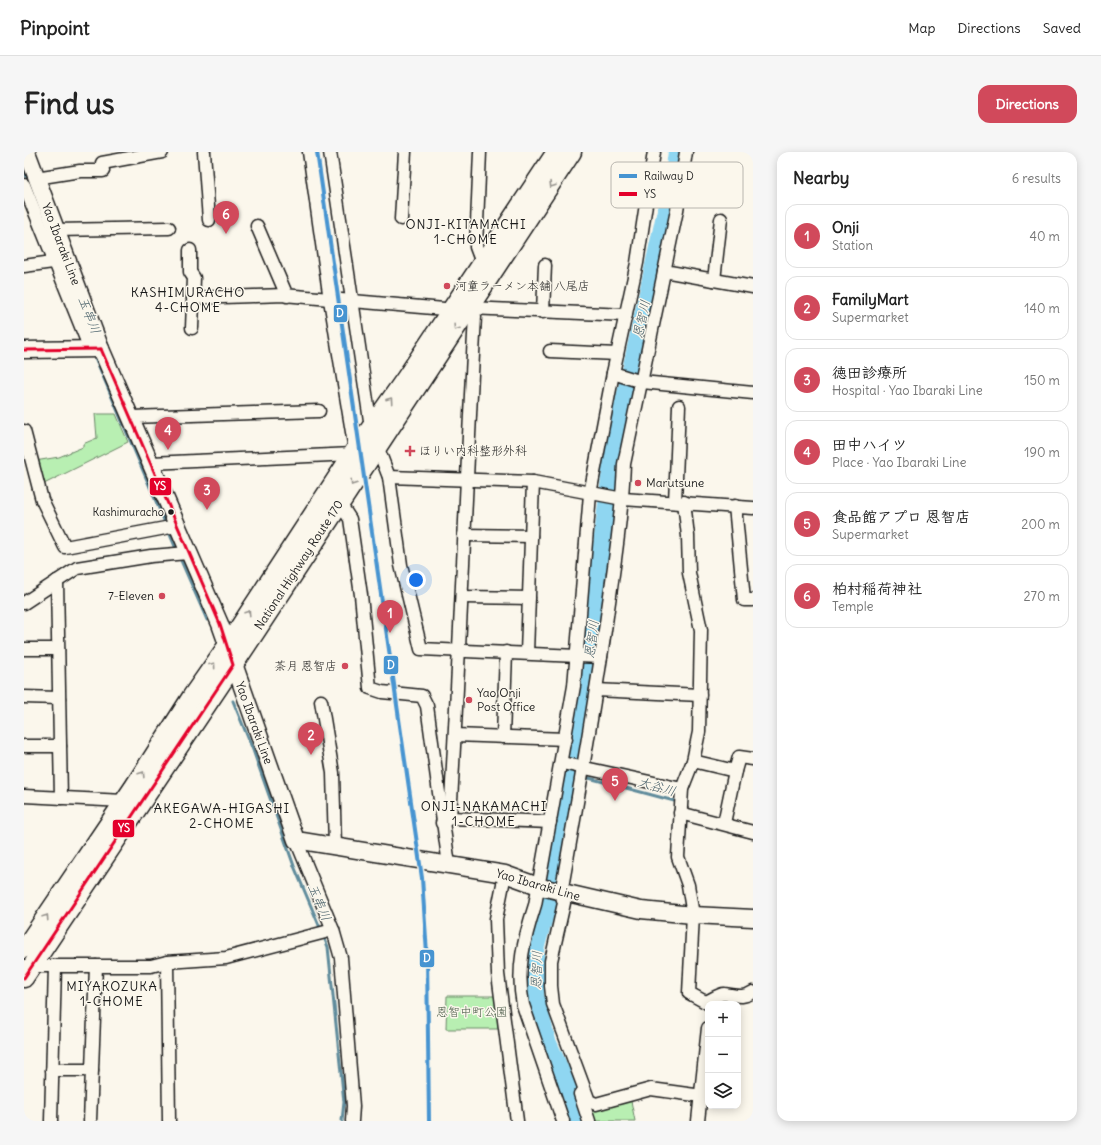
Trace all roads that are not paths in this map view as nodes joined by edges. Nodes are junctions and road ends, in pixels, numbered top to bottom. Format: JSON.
{"nodes":[{"id":1,"x":26,"y":152,"type":"edge"},
{"id":2,"x":162,"y":152,"type":"edge"},
{"id":3,"x":204,"y":152,"type":"edge"},
{"id":4,"x":309,"y":152,"type":"edge"},
{"id":5,"x":330,"y":152,"type":"edge"},
{"id":6,"x":405,"y":152,"type":"edge"},
{"id":7,"x":480,"y":152,"type":"edge"},
{"id":8,"x":556,"y":152,"type":"edge"},
{"id":9,"x":572,"y":152,"type":"edge"},
{"id":10,"x":654,"y":152,"type":"edge"},
{"id":11,"x":686,"y":152,"type":"edge"},
{"id":12,"x":102,"y":157,"type":"edge"},
{"id":13,"x":652,"y":162,"type":"edge"},
{"id":14,"x":684,"y":162,"type":"edge"},
{"id":15,"x":29,"y":174,"type":"edge"},
{"id":16,"x":645,"y":208,"type":"edge"},
{"id":17,"x":677,"y":208,"type":"edge"},
{"id":18,"x":29,"y":211,"type":"edge"},
{"id":19,"x":401,"y":219,"type":"dead end"},
{"id":20,"x":721,"y":219,"type":"dead end"},
{"id":21,"x":209,"y":220,"type":"dead end"},
{"id":22,"x":257,"y":226,"type":"dead end"},
{"id":23,"x":168,"y":228,"type":"dead end"},
{"id":24,"x":56,"y":230,"type":"junction"},
{"id":25,"x":190,"y":250,"type":"dead end"},
{"id":26,"x":60,"y":261,"type":"junction"},
{"id":27,"x":482,"y":263,"type":"junction"},
{"id":28,"x":545,"y":265,"type":"dead end"},
{"id":29,"x":24,"y":266,"type":"edge"},
{"id":30,"x":664,"y":271,"type":"junction"},
{"id":31,"x":714,"y":280,"type":"junction"},
{"id":32,"x":753,"y":287,"type":"edge"},
{"id":33,"x":287,"y":296,"type":"junction"},
{"id":34,"x":193,"y":298,"type":"junction"},
{"id":35,"x":330,"y":300,"type":"junction"},
{"id":36,"x":352,"y":302,"type":"junction"},
{"id":37,"x":462,"y":309,"type":"junction"},
{"id":38,"x":544,"y":312,"type":"junction"},
{"id":39,"x":626,"y":316,"type":"junction"},
{"id":40,"x":192,"y":328,"type":"dead end"},
{"id":41,"x":96,"y":349,"type":"junction"},
{"id":42,"x":24,"y":350,"type":"edge"},
{"id":43,"x":550,"y":351,"type":"dead end"},
{"id":44,"x":617,"y":354,"type":"junction"},
{"id":45,"x":615,"y":374,"type":"junction"},
{"id":46,"x":641,"y":381,"type":"junction"},
{"id":47,"x":753,"y":393,"type":"edge"},
{"id":48,"x":679,"y":406,"type":"dead end"},
{"id":49,"x":319,"y":411,"type":"dead end"},
{"id":50,"x":132,"y":417,"type":"junction"},
{"id":51,"x":371,"y":427,"type":"junction"},
{"id":52,"x":24,"y":431,"type":"edge"},
{"id":53,"x":377,"y":446,"type":"junction"},
{"id":54,"x":354,"y":452,"type":"junction"},
{"id":55,"x":151,"y":463,"type":"junction"},
{"id":56,"x":389,"y":477,"type":"junction"},
{"id":57,"x":466,"y":479,"type":"junction"},
{"id":58,"x":533,"y":482,"type":"junction"},
{"id":59,"x":592,"y":494,"type":"junction"},
{"id":60,"x":335,"y":496,"type":"junction"},
{"id":61,"x":622,"y":498,"type":"junction"},
{"id":62,"x":679,"y":502,"type":"junction"},
{"id":63,"x":735,"y":506,"type":"junction"},
{"id":64,"x":753,"y":508,"type":"edge"},
{"id":65,"x":176,"y":526,"type":"junction"},
{"id":66,"x":464,"y":535,"type":"junction"},
{"id":67,"x":531,"y":536,"type":"junction"},
{"id":68,"x":188,"y":553,"type":"junction"},
{"id":69,"x":57,"y":581,"type":"junction"},
{"id":70,"x":462,"y":597,"type":"junction"},
{"id":71,"x":530,"y":598,"type":"junction"},
{"id":72,"x":753,"y":600,"type":"edge"},
{"id":73,"x":24,"y":603,"type":"edge"},
{"id":74,"x":227,"y":646,"type":"junction"},
{"id":75,"x":24,"y":649,"type":"edge"},
{"id":76,"x":58,"y":649,"type":"junction"},
{"id":77,"x":460,"y":650,"type":"junction"},
{"id":78,"x":506,"y":652,"type":"junction"},
{"id":79,"x":527,"y":653,"type":"junction"},
{"id":80,"x":578,"y":655,"type":"junction"},
{"id":81,"x":601,"y":657,"type":"junction"},
{"id":82,"x":233,"y":665,"type":"junction"},
{"id":83,"x":596,"y":690,"type":"junction"},
{"id":84,"x":700,"y":695,"type":"junction"},
{"id":85,"x":24,"y":697,"type":"edge"},
{"id":86,"x":59,"y":698,"type":"junction"},
{"id":87,"x":321,"y":701,"type":"dead end"},
{"id":88,"x":455,"y":735,"type":"junction"},
{"id":89,"x":503,"y":737,"type":"junction"},
{"id":90,"x":566,"y":739,"type":"junction"},
{"id":91,"x":24,"y":746,"type":"edge"},
{"id":92,"x":60,"y":746,"type":"junction"},
{"id":93,"x":753,"y":759,"type":"edge"},
{"id":94,"x":693,"y":761,"type":"junction"},
{"id":95,"x":563,"y":763,"type":"junction"},
{"id":96,"x":584,"y":768,"type":"junction"},
{"id":97,"x":735,"y":771,"type":"junction"},
{"id":98,"x":682,"y":789,"type":"junction"},
{"id":99,"x":24,"y":796,"type":"edge"},
{"id":100,"x":61,"y":798,"type":"junction"},
{"id":101,"x":124,"y":801,"type":"junction"},
{"id":102,"x":680,"y":813,"type":"junction"},
{"id":103,"x":446,"y":821,"type":"junction"},
{"id":104,"x":550,"y":822,"type":"junction"},
{"id":105,"x":724,"y":823,"type":"junction"},
{"id":106,"x":753,"y":832,"type":"edge"},
{"id":107,"x":296,"y":840,"type":"junction"},
{"id":108,"x":335,"y":847,"type":"junction"},
{"id":109,"x":450,"y":865,"type":"junction"},
{"id":110,"x":505,"y":874,"type":"junction"},
{"id":111,"x":539,"y":887,"type":"junction"},
{"id":112,"x":559,"y":892,"type":"junction"},
{"id":113,"x":692,"y":916,"type":"junction"},
{"id":114,"x":753,"y":918,"type":"edge"},
{"id":115,"x":333,"y":930,"type":"junction"},
{"id":116,"x":24,"y":949,"type":"edge"},
{"id":117,"x":167,"y":962,"type":"junction"},
{"id":118,"x":55,"y":966,"type":"junction"},
{"id":119,"x":96,"y":966,"type":"junction"},
{"id":120,"x":27,"y":970,"type":"edge"},
{"id":121,"x":753,"y":992,"type":"edge"},
{"id":122,"x":705,"y":1001,"type":"edge"},
{"id":123,"x":711,"y":1001,"type":"edge"},
{"id":124,"x":553,"y":1004,"type":"junction"},
{"id":125,"x":707,"y":1037,"type":"edge"},
{"id":126,"x":52,"y":1070,"type":"junction"},
{"id":127,"x":92,"y":1070,"type":"junction"},
{"id":128,"x":702,"y":1096,"type":"junction"},
{"id":129,"x":51,"y":1121,"type":"edge"},
{"id":130,"x":90,"y":1121,"type":"edge"},
{"id":131,"x":169,"y":1121,"type":"edge"},
{"id":132,"x":352,"y":1121,"type":"edge"},
{"id":133,"x":516,"y":1121,"type":"edge"},
{"id":134,"x":564,"y":1121,"type":"edge"},
{"id":135,"x":589,"y":1121,"type":"edge"},
{"id":136,"x":698,"y":1121,"type":"edge"}],
"edges":[{"from":1,"to":15,"type":"main road","name":"Yao Ibaraki Line"},
{"from":2,"to":12,"type":"street"},
{"from":3,"to":21,"type":"street"},
{"from":4,"to":35,"type":"street"},
{"from":5,"to":36,"type":"street"},
{"from":6,"to":19,"type":"street"},
{"from":7,"to":27,"type":"street"},
{"from":8,"to":27,"type":"highway","name":"National Highway Route 170"},
{"from":9,"to":37,"type":"highway","name":"National Highway Route 170","one_way":true},
{"from":10,"to":13,"type":"street"},
{"from":11,"to":14,"type":"street"},
{"from":12,"to":15,"type":"street"},
{"from":15,"to":18,"type":"street"},
{"from":15,"to":24,"type":"main road","name":"Yao Ibaraki Line"},
{"from":16,"to":39,"type":"street"},
{"from":17,"to":30,"type":"street"},
{"from":18,"to":26,"type":"street"},
{"from":20,"to":31,"type":"street"},
{"from":22,"to":33,"type":"street"},
{"from":23,"to":24,"type":"street"},
{"from":24,"to":26,"type":"main road","name":"Yao Ibaraki Line"},
{"from":25,"to":34,"type":"street"},
{"from":26,"to":29,"type":"street"},
{"from":26,"to":41,"type":"main road","name":"Yao Ibaraki Line"},
{"from":27,"to":37,"type":"highway","name":"National Highway Route 170"},
{"from":28,"to":38,"type":"street"},
{"from":30,"to":31,"type":"street"},
{"from":30,"to":46,"type":"street"},
{"from":31,"to":32,"type":"street"},
{"from":33,"to":34,"type":"street"},
{"from":33,"to":35,"type":"street"},
{"from":34,"to":40,"type":"street"},
{"from":35,"to":36,"type":"street"},
{"from":35,"to":54,"type":"street"},
{"from":36,"to":37,"type":"street"},
{"from":36,"to":51,"type":"street"},
{"from":37,"to":38,"type":"street"},
{"from":51,"to":37,"type":"highway","name":"National Highway Route 170","one_way":true},
{"from":37,"to":53,"type":"highway","name":"National Highway Route 170","one_way":true},
{"from":37,"to":57,"type":"street"},
{"from":38,"to":39,"type":"street"},
{"from":39,"to":44,"type":"street"},
{"from":41,"to":42,"type":"main road"},
{"from":41,"to":50,"type":"main road","name":"Yao Ibaraki Line"},
{"from":43,"to":44,"type":"street"},
{"from":44,"to":45,"type":"street"},
{"from":45,"to":46,"type":"street"},
{"from":45,"to":59,"type":"street"},
{"from":46,"to":47,"type":"street"},
{"from":46,"to":61,"type":"street"},
{"from":48,"to":62,"type":"street"},
{"from":49,"to":50,"type":"street"},
{"from":50,"to":55,"type":"main road","name":"Yao Ibaraki Line"},
{"from":51,"to":54,"type":"highway","name":"National Highway Route 170"},
{"from":52,"to":65,"type":"street"},
{"from":53,"to":56,"type":"street"},
{"from":53,"to":60,"type":"highway","name":"National Highway Route 170","one_way":true},
{"from":54,"to":55,"type":"street"},
{"from":54,"to":60,"type":"highway","name":"National Highway Route 170"},
{"from":55,"to":65,"type":"main road","name":"Yao Ibaraki Line"},
{"from":56,"to":57,"type":"street"},
{"from":56,"to":77,"type":"street"},
{"from":57,"to":58,"type":"street"},
{"from":57,"to":66,"type":"street"},
{"from":58,"to":59,"type":"street"},
{"from":58,"to":67,"type":"street"},
{"from":59,"to":61,"type":"street"},
{"from":59,"to":80,"type":"street"},
{"from":74,"to":60,"type":"highway","name":"National Highway Route 170","one_way":true},
{"from":60,"to":82,"type":"highway","name":"National Highway Route 170"},
{"from":60,"to":103,"type":"street"},
{"from":61,"to":62,"type":"street"},
{"from":61,"to":81,"type":"street"},
{"from":62,"to":63,"type":"street"},
{"from":62,"to":84,"type":"street"},
{"from":63,"to":64,"type":"street"},
{"from":63,"to":72,"type":"street"},
{"from":65,"to":68,"type":"main road","name":"Yao Ibaraki Line"},
{"from":66,"to":67,"type":"street"},
{"from":66,"to":70,"type":"street"},
{"from":67,"to":71,"type":"street"},
{"from":68,"to":69,"type":"street"},
{"from":68,"to":74,"type":"main road","name":"Yao Ibaraki Line"},
{"from":69,"to":73,"type":"street"},
{"from":69,"to":76,"type":"street"},
{"from":70,"to":71,"type":"street"},
{"from":70,"to":77,"type":"street"},
{"from":71,"to":79,"type":"street"},
{"from":74,"to":82,"type":"main road","name":"Yao Ibaraki Line"},
{"from":101,"to":74,"type":"highway","name":"National Highway Route 170","one_way":true},
{"from":75,"to":76,"type":"street"},
{"from":76,"to":86,"type":"street"},
{"from":77,"to":78,"type":"street"},
{"from":77,"to":88,"type":"street"},
{"from":78,"to":79,"type":"street"},
{"from":78,"to":89,"type":"street"},
{"from":79,"to":80,"type":"street"},
{"from":80,"to":81,"type":"street"},
{"from":80,"to":90,"type":"street"},
{"from":81,"to":83,"type":"street"},
{"from":82,"to":107,"type":"main road","name":"Yao Ibaraki Line"},
{"from":82,"to":120,"type":"highway","name":"National Highway Route 170"},
{"from":83,"to":84,"type":"street"},
{"from":83,"to":96,"type":"street"},
{"from":84,"to":94,"type":"street"},
{"from":85,"to":86,"type":"street"},
{"from":86,"to":92,"type":"street"},
{"from":87,"to":108,"type":"street"},
{"from":88,"to":89,"type":"street"},
{"from":88,"to":103,"type":"street"},
{"from":89,"to":90,"type":"street"},
{"from":90,"to":95,"type":"street"},
{"from":91,"to":92,"type":"street"},
{"from":92,"to":100,"type":"street"},
{"from":93,"to":97,"type":"street"},
{"from":94,"to":97,"type":"street"},
{"from":94,"to":98,"type":"street"},
{"from":95,"to":96,"type":"street"},
{"from":95,"to":104,"type":"street"},
{"from":96,"to":98,"type":"street"},
{"from":96,"to":112,"type":"street"},
{"from":97,"to":105,"type":"street"},
{"from":98,"to":102,"type":"street"},
{"from":99,"to":100,"type":"street"},
{"from":100,"to":101,"type":"street"},
{"from":116,"to":101,"type":"highway","name":"National Highway Route 170","one_way":true},
{"from":102,"to":105,"type":"street"},
{"from":102,"to":113,"type":"street"},
{"from":103,"to":104,"type":"street"},
{"from":103,"to":109,"type":"street"},
{"from":104,"to":111,"type":"street"},
{"from":105,"to":106,"type":"street"},
{"from":107,"to":108,"type":"main road","name":"Yao Ibaraki Line"},
{"from":107,"to":115,"type":"street"},
{"from":108,"to":109,"type":"main road","name":"Yao Ibaraki Line"},
{"from":109,"to":110,"type":"main road","name":"Yao Ibaraki Line"},
{"from":110,"to":111,"type":"main road","name":"Yao Ibaraki Line"},
{"from":110,"to":133,"type":"street"},
{"from":111,"to":112,"type":"main road","name":"Yao Ibaraki Line"},
{"from":111,"to":134,"type":"street"},
{"from":112,"to":113,"type":"main road","name":"Yao Ibaraki Line"},
{"from":112,"to":124,"type":"street"},
{"from":113,"to":114,"type":"main road","name":"Yao Ibaraki Line"},
{"from":113,"to":122,"type":"street"},
{"from":115,"to":117,"type":"street"},
{"from":115,"to":132,"type":"street"},
{"from":117,"to":119,"type":"street"},
{"from":117,"to":131,"type":"street"},
{"from":118,"to":119,"type":"street"},
{"from":118,"to":120,"type":"street"},
{"from":118,"to":126,"type":"street"},
{"from":119,"to":127,"type":"street"},
{"from":121,"to":123,"type":"street"},
{"from":124,"to":128,"type":"street"},
{"from":124,"to":135,"type":"street"},
{"from":125,"to":128,"type":"street"},
{"from":126,"to":127,"type":"street"},
{"from":126,"to":129,"type":"street"},
{"from":127,"to":130,"type":"street"},
{"from":128,"to":136,"type":"street"}]}
